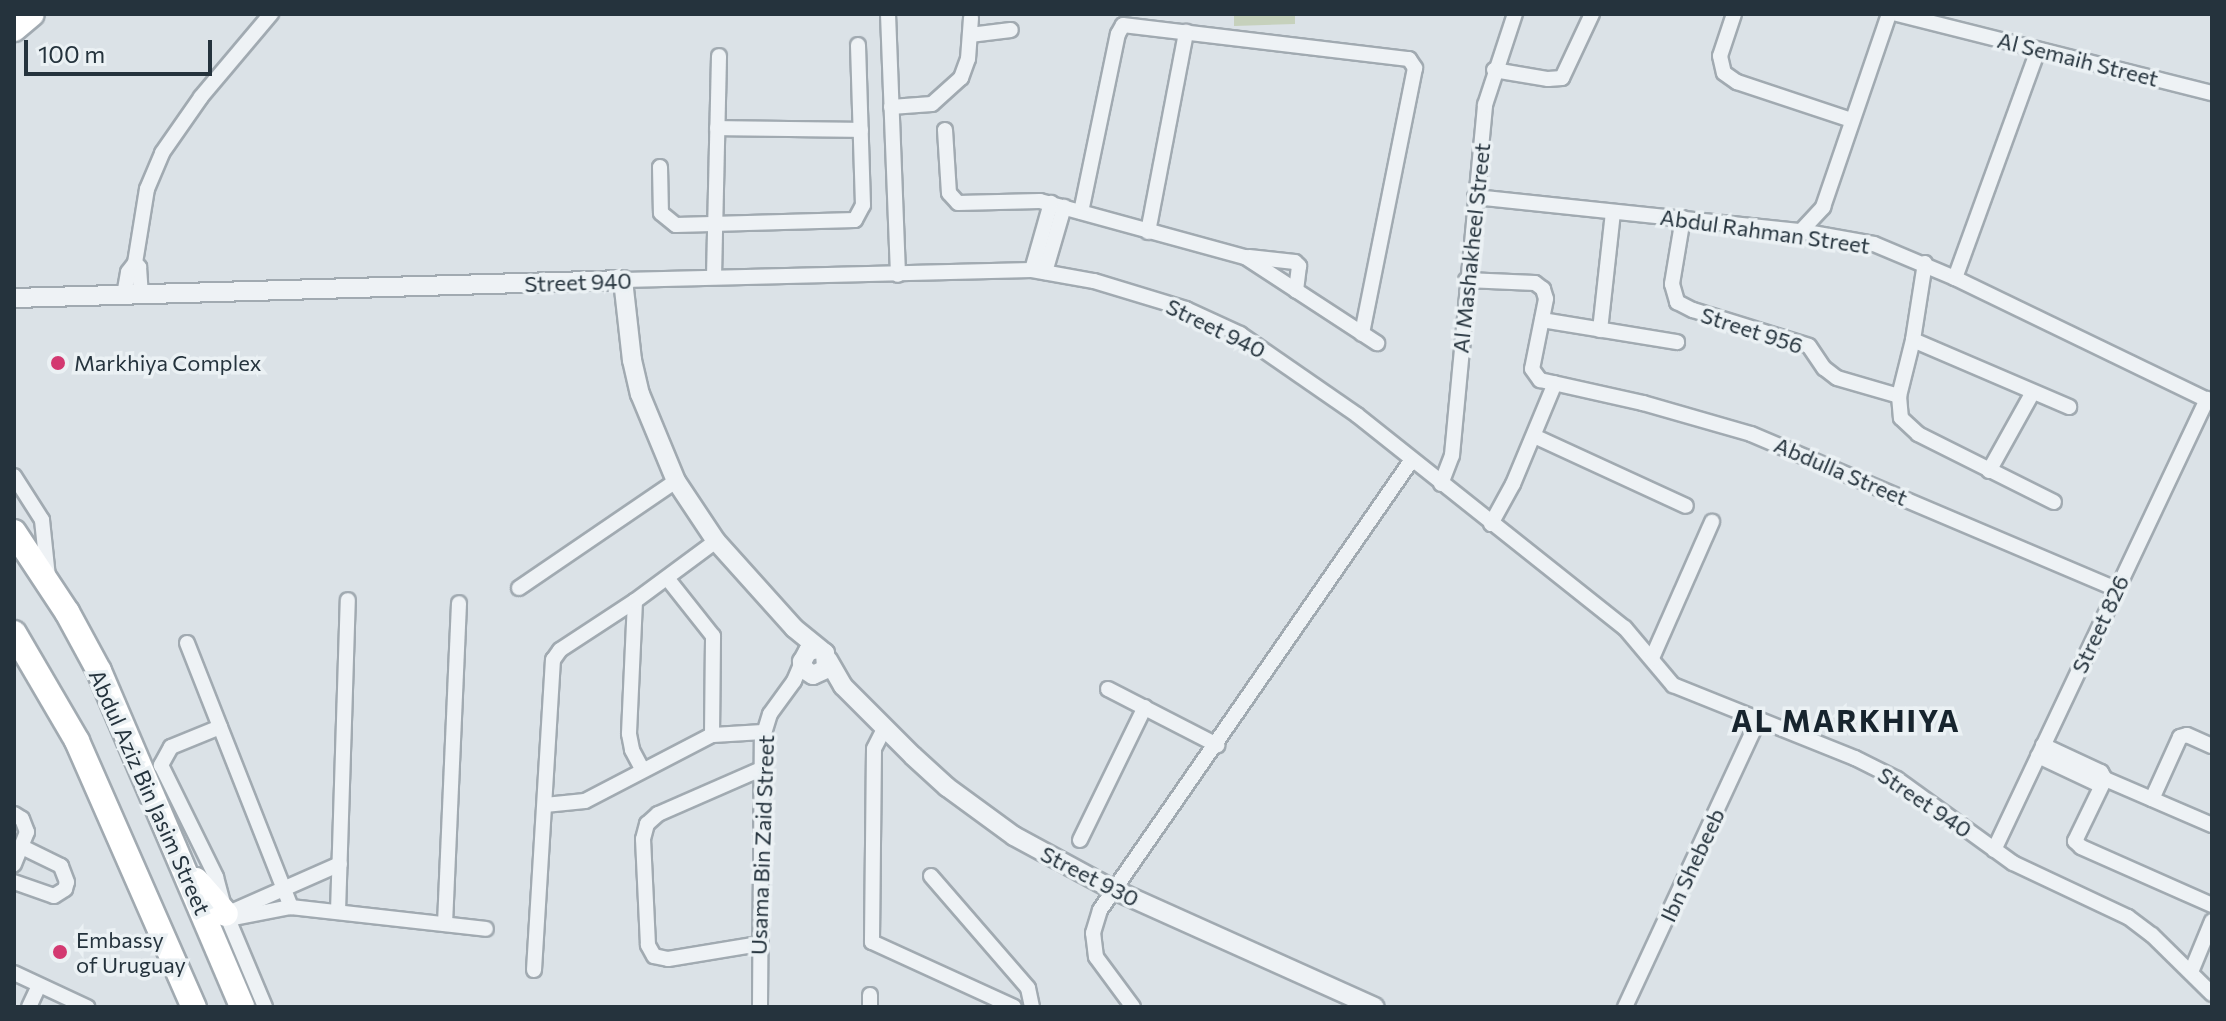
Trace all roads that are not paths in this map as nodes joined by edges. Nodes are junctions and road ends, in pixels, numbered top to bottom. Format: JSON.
{"nodes":[{"id":1,"x":32,"y":14,"type":"edge"},
{"id":2,"x":271,"y":14,"type":"edge"},
{"id":3,"x":888,"y":14,"type":"edge"},
{"id":4,"x":1515,"y":14,"type":"edge"},
{"id":5,"x":1592,"y":14,"type":"edge"},
{"id":6,"x":1734,"y":14,"type":"edge"},
{"id":7,"x":1889,"y":14,"type":"edge"},
{"id":8,"x":1897,"y":14,"type":"edge"},
{"id":9,"x":971,"y":18,"type":"dead end"},
{"id":10,"x":14,"y":29,"type":"edge"},
{"id":11,"x":1011,"y":30,"type":"dead end"},
{"id":12,"x":1186,"y":32,"type":"junction"},
{"id":13,"x":970,"y":35,"type":"junction"},
{"id":14,"x":858,"y":45,"type":"dead end"},
{"id":15,"x":2038,"y":50,"type":"junction"},
{"id":16,"x":719,"y":56,"type":"dead end"},
{"id":17,"x":1494,"y":70,"type":"junction"},
{"id":18,"x":2212,"y":93,"type":"edge"},
{"id":19,"x":891,"y":107,"type":"junction"},
{"id":20,"x":1851,"y":120,"type":"junction"},
{"id":21,"x":717,"y":128,"type":"junction"},
{"id":22,"x":861,"y":130,"type":"junction"},
{"id":23,"x":945,"y":130,"type":"dead end"},
{"id":24,"x":660,"y":167,"type":"dead end"},
{"id":25,"x":1827,"y":196,"type":"junction"},
{"id":26,"x":1475,"y":197,"type":"junction"},
{"id":27,"x":1058,"y":205,"type":"junction"},
{"id":28,"x":1081,"y":212,"type":"junction"},
{"id":29,"x":1613,"y":213,"type":"junction"},
{"id":30,"x":1683,"y":218,"type":"junction"},
{"id":31,"x":714,"y":224,"type":"junction"},
{"id":32,"x":1801,"y":231,"type":"junction"},
{"id":33,"x":1148,"y":232,"type":"junction"},
{"id":34,"x":1834,"y":236,"type":"junction"},
{"id":35,"x":1245,"y":257,"type":"junction"},
{"id":36,"x":1925,"y":263,"type":"junction"},
{"id":37,"x":1038,"y":271,"type":"junction"},
{"id":38,"x":898,"y":275,"type":"junction"},
{"id":39,"x":714,"y":277,"type":"junction"},
{"id":40,"x":1955,"y":278,"type":"junction"},
{"id":41,"x":623,"y":280,"type":"junction"},
{"id":42,"x":1466,"y":280,"type":"junction"},
{"id":43,"x":1296,"y":291,"type":"junction"},
{"id":44,"x":132,"y":295,"type":"junction"},
{"id":45,"x":14,"y":298,"type":"edge"},
{"id":46,"x":1542,"y":320,"type":"junction"},
{"id":47,"x":1600,"y":330,"type":"junction"},
{"id":48,"x":1362,"y":334,"type":"junction"},
{"id":49,"x":1913,"y":340,"type":"junction"},
{"id":50,"x":1677,"y":342,"type":"dead end"},
{"id":51,"x":1377,"y":343,"type":"dead end"},
{"id":52,"x":1555,"y":383,"type":"junction"},
{"id":53,"x":2033,"y":392,"type":"junction"},
{"id":54,"x":1899,"y":396,"type":"junction"},
{"id":55,"x":2209,"y":400,"type":"edge"},
{"id":56,"x":2069,"y":407,"type":"dead end"},
{"id":57,"x":1534,"y":436,"type":"junction"},
{"id":58,"x":1411,"y":461,"type":"junction"},
{"id":59,"x":1989,"y":471,"type":"junction"},
{"id":60,"x":14,"y":476,"type":"edge"},
{"id":61,"x":676,"y":481,"type":"junction"},
{"id":62,"x":1441,"y":484,"type":"junction"},
{"id":63,"x":2054,"y":502,"type":"dead end"},
{"id":64,"x":1686,"y":506,"type":"dead end"},
{"id":65,"x":1712,"y":522,"type":"dead end"},
{"id":66,"x":1491,"y":524,"type":"junction"},
{"id":67,"x":14,"y":532,"type":"edge"},
{"id":68,"x":716,"y":541,"type":"junction"},
{"id":69,"x":32,"y":565,"type":"edge"},
{"id":70,"x":667,"y":578,"type":"junction"},
{"id":71,"x":519,"y":588,"type":"dead end"},
{"id":72,"x":2116,"y":589,"type":"junction"},
{"id":73,"x":348,"y":600,"type":"dead end"},
{"id":74,"x":635,"y":601,"type":"junction"},
{"id":75,"x":459,"y":603,"type":"dead end"},
{"id":76,"x":14,"y":633,"type":"edge"},
{"id":77,"x":187,"y":643,"type":"dead end"},
{"id":78,"x":14,"y":651,"type":"edge"},
{"id":79,"x":1652,"y":658,"type":"junction"},
{"id":80,"x":814,"y":662,"type":"junction"},
{"id":81,"x":41,"y":680,"type":"junction"},
{"id":82,"x":1108,"y":689,"type":"dead end"},
{"id":83,"x":1145,"y":707,"type":"junction"},
{"id":84,"x":1758,"y":721,"type":"junction"},
{"id":85,"x":220,"y":727,"type":"junction"},
{"id":86,"x":884,"y":729,"type":"junction"},
{"id":87,"x":764,"y":732,"type":"junction"},
{"id":88,"x":712,"y":735,"type":"junction"},
{"id":89,"x":1217,"y":745,"type":"junction"},
{"id":90,"x":2212,"y":746,"type":"edge"},
{"id":91,"x":2040,"y":750,"type":"junction"},
{"id":92,"x":642,"y":769,"type":"junction"},
{"id":93,"x":761,"y":769,"type":"junction"},
{"id":94,"x":2102,"y":782,"type":"junction"},
{"id":95,"x":2152,"y":799,"type":"junction"},
{"id":96,"x":545,"y":805,"type":"junction"},
{"id":97,"x":14,"y":814,"type":"edge"},
{"id":98,"x":2212,"y":825,"type":"edge"},
{"id":99,"x":1080,"y":840,"type":"dead end"},
{"id":100,"x":22,"y":847,"type":"junction"},
{"id":101,"x":1994,"y":850,"type":"junction"},
{"id":102,"x":184,"y":864,"type":"junction"},
{"id":103,"x":340,"y":864,"type":"junction"},
{"id":104,"x":14,"y":865,"type":"edge"},
{"id":105,"x":931,"y":876,"type":"dead end"},
{"id":106,"x":14,"y":882,"type":"edge"},
{"id":107,"x":283,"y":887,"type":"junction"},
{"id":108,"x":1112,"y":889,"type":"junction"},
{"id":109,"x":2212,"y":905,"type":"edge"},
{"id":110,"x":291,"y":907,"type":"junction"},
{"id":111,"x":338,"y":912,"type":"junction"},
{"id":112,"x":228,"y":916,"type":"junction"},
{"id":113,"x":2212,"y":921,"type":"edge"},
{"id":114,"x":445,"y":924,"type":"junction"},
{"id":115,"x":486,"y":929,"type":"dead end"},
{"id":116,"x":759,"y":944,"type":"junction"},
{"id":117,"x":534,"y":970,"type":"dead end"},
{"id":118,"x":2191,"y":972,"type":"junction"},
{"id":119,"x":14,"y":973,"type":"edge"},
{"id":120,"x":39,"y":986,"type":"junction"},
{"id":121,"x":2212,"y":994,"type":"edge"},
{"id":122,"x":29,"y":1007,"type":"edge"},
{"id":123,"x":87,"y":1007,"type":"edge"},
{"id":124,"x":194,"y":1007,"type":"edge"},
{"id":125,"x":242,"y":1007,"type":"edge"},
{"id":126,"x":265,"y":1007,"type":"edge"},
{"id":127,"x":760,"y":1007,"type":"edge"},
{"id":128,"x":1014,"y":1007,"type":"edge"},
{"id":129,"x":1032,"y":1007,"type":"edge"},
{"id":130,"x":1133,"y":1007,"type":"edge"},
{"id":131,"x":1375,"y":1007,"type":"edge"},
{"id":132,"x":1625,"y":1007,"type":"edge"}],
"edges":[{"from":1,"to":10,"type":"main road"},
{"from":2,"to":44,"type":"street"},
{"from":3,"to":19,"type":"street"},
{"from":4,"to":17,"type":"street","name":"Al Mashakheel Street"},
{"from":5,"to":17,"type":"street"},
{"from":6,"to":20,"type":"street"},
{"from":7,"to":20,"type":"street"},
{"from":8,"to":15,"type":"street","name":"Al Semaih Street"},
{"from":9,"to":13,"type":"street"},
{"from":11,"to":13,"type":"street"},
{"from":12,"to":28,"type":"street"},
{"from":12,"to":33,"type":"street"},
{"from":12,"to":48,"type":"street"},
{"from":13,"to":19,"type":"street"},
{"from":14,"to":22,"type":"street"},
{"from":15,"to":18,"type":"street","name":"Al Semaih Street"},
{"from":15,"to":40,"type":"street"},
{"from":16,"to":21,"type":"street"},
{"from":17,"to":26,"type":"street","name":"Al Mashakheel Street"},
{"from":19,"to":38,"type":"street"},
{"from":20,"to":25,"type":"street"},
{"from":21,"to":22,"type":"street"},
{"from":21,"to":31,"type":"street"},
{"from":22,"to":31,"type":"street"},
{"from":23,"to":27,"type":"street"},
{"from":24,"to":31,"type":"street"},
{"from":25,"to":32,"type":"street"},
{"from":25,"to":34,"type":"street"},
{"from":26,"to":29,"type":"street","name":"Abdul Rahman Street"},
{"from":26,"to":42,"type":"street","name":"Al Mashakheel Street"},
{"from":27,"to":28,"type":"street"},
{"from":27,"to":37,"type":"street"},
{"from":28,"to":33,"type":"street"},
{"from":29,"to":30,"type":"street","name":"Abdul Rahman Street"},
{"from":29,"to":47,"type":"street"},
{"from":30,"to":32,"type":"street","name":"Abdul Rahman Street"},
{"from":30,"to":54,"type":"street","name":"Street 956"},
{"from":31,"to":39,"type":"street"},
{"from":32,"to":34,"type":"street","name":"Abdul Rahman Street"},
{"from":33,"to":35,"type":"street"},
{"from":34,"to":36,"type":"street","name":"Abdul Rahman Street"},
{"from":35,"to":43,"type":"street"},
{"from":35,"to":43,"type":"street"},
{"from":36,"to":40,"type":"street","name":"Abdul Rahman Street"},
{"from":36,"to":49,"type":"street"},
{"from":37,"to":38,"type":"street","name":"Street 940"},
{"from":37,"to":58,"type":"street","name":"Street 940"},
{"from":38,"to":39,"type":"street","name":"Street 940"},
{"from":39,"to":41,"type":"street","name":"Street 940"},
{"from":40,"to":55,"type":"street","name":"Abdul Rahman Street"},
{"from":41,"to":44,"type":"street","name":"Street 940"},
{"from":41,"to":61,"type":"street","name":"Street 930"},
{"from":42,"to":46,"type":"street"},
{"from":42,"to":62,"type":"street","name":"Al Mashakheel Street"},
{"from":43,"to":48,"type":"street"},
{"from":44,"to":45,"type":"street","name":"Street 940"},
{"from":46,"to":47,"type":"street"},
{"from":46,"to":52,"type":"street"},
{"from":47,"to":50,"type":"street"},
{"from":48,"to":51,"type":"street"},
{"from":49,"to":53,"type":"street"},
{"from":49,"to":54,"type":"street"},
{"from":52,"to":57,"type":"street"},
{"from":52,"to":72,"type":"street","name":"Abdulla Street"},
{"from":53,"to":56,"type":"street"},
{"from":53,"to":59,"type":"street"},
{"from":54,"to":59,"type":"street"},
{"from":55,"to":72,"type":"street","name":"Street 826"},
{"from":57,"to":64,"type":"street"},
{"from":57,"to":66,"type":"street"},
{"from":58,"to":62,"type":"street","name":"Street 940"},
{"from":58,"to":89,"type":"street"},
{"from":59,"to":63,"type":"street"},
{"from":60,"to":69,"type":"street","name":"Abdul Aziz Bin Jasim Street"},
{"from":61,"to":68,"type":"street","name":"Street 930"},
{"from":61,"to":71,"type":"street"},
{"from":62,"to":66,"type":"street","name":"Street 940"},
{"from":65,"to":79,"type":"street"},
{"from":66,"to":79,"type":"street","name":"Street 940"},
{"from":67,"to":69,"type":"main road","name":"Abdul Aziz Bin Jasim Street"},
{"from":68,"to":70,"type":"street"},
{"from":68,"to":80,"type":"street","name":"Street 930"},
{"from":69,"to":102,"type":"main road","name":"Abdul Aziz Bin Jasim Street"},
{"from":70,"to":74,"type":"street"},
{"from":70,"to":88,"type":"street"},
{"from":72,"to":91,"type":"street","name":"Street 826"},
{"from":73,"to":103,"type":"street"},
{"from":74,"to":92,"type":"street"},
{"from":74,"to":96,"type":"street"},
{"from":75,"to":114,"type":"street"},
{"from":76,"to":81,"type":"main road","name":"Abdul Aziz Bin Jasim Street"},
{"from":77,"to":85,"type":"street"},
{"from":78,"to":81,"type":"street","name":"Abdul Aziz Bin Jasim Street"},
{"from":79,"to":84,"type":"street","name":"Street 940"},
{"from":80,"to":86,"type":"street","name":"Street 930"},
{"from":80,"to":87,"type":"street","name":"Usama Bin Zaid Street"},
{"from":81,"to":124,"type":"main road","name":"Abdul Aziz Bin Jasim Street"},
{"from":82,"to":83,"type":"street"},
{"from":83,"to":89,"type":"street"},
{"from":83,"to":99,"type":"street"},
{"from":84,"to":101,"type":"street","name":"Street 940"},
{"from":84,"to":132,"type":"street","name":"Ibn Shebeeb"},
{"from":85,"to":107,"type":"street"},
{"from":85,"to":112,"type":"street","name":"Abdul Aziz Bin Jasim Street"},
{"from":86,"to":108,"type":"street","name":"Street 930"},
{"from":86,"to":128,"type":"street"},
{"from":87,"to":88,"type":"street"},
{"from":87,"to":93,"type":"street","name":"Usama Bin Zaid Street"},
{"from":88,"to":92,"type":"street"},
{"from":89,"to":108,"type":"street"},
{"from":90,"to":95,"type":"street"},
{"from":91,"to":94,"type":"street"},
{"from":91,"to":101,"type":"street","name":"Street 826"},
{"from":92,"to":96,"type":"street"},
{"from":93,"to":116,"type":"street","name":"Usama Bin Zaid Street"},
{"from":93,"to":116,"type":"street"},
{"from":94,"to":95,"type":"street"},
{"from":94,"to":109,"type":"street"},
{"from":95,"to":98,"type":"street"},
{"from":96,"to":117,"type":"street"},
{"from":97,"to":100,"type":"street"},
{"from":100,"to":104,"type":"street"},
{"from":100,"to":106,"type":"street"},
{"from":101,"to":118,"type":"street","name":"Street 940"},
{"from":102,"to":112,"type":"main road"},
{"from":102,"to":125,"type":"main road","name":"Abdul Aziz Bin Jasim Street"},
{"from":103,"to":107,"type":"street"},
{"from":103,"to":111,"type":"street"},
{"from":105,"to":129,"type":"street"},
{"from":107,"to":110,"type":"street"},
{"from":107,"to":112,"type":"street"},
{"from":108,"to":130,"type":"street"},
{"from":108,"to":131,"type":"street","name":"Street 930"},
{"from":110,"to":111,"type":"street"},
{"from":110,"to":112,"type":"street"},
{"from":111,"to":114,"type":"street"},
{"from":112,"to":126,"type":"street","name":"Abdul Aziz Bin Jasim Street"},
{"from":113,"to":118,"type":"street"},
{"from":114,"to":115,"type":"street"},
{"from":116,"to":127,"type":"street","name":"Usama Bin Zaid Street"},
{"from":118,"to":121,"type":"street","name":"Street 940"},
{"from":119,"to":120,"type":"street"},
{"from":120,"to":122,"type":"street"},
{"from":120,"to":123,"type":"street"}]}
